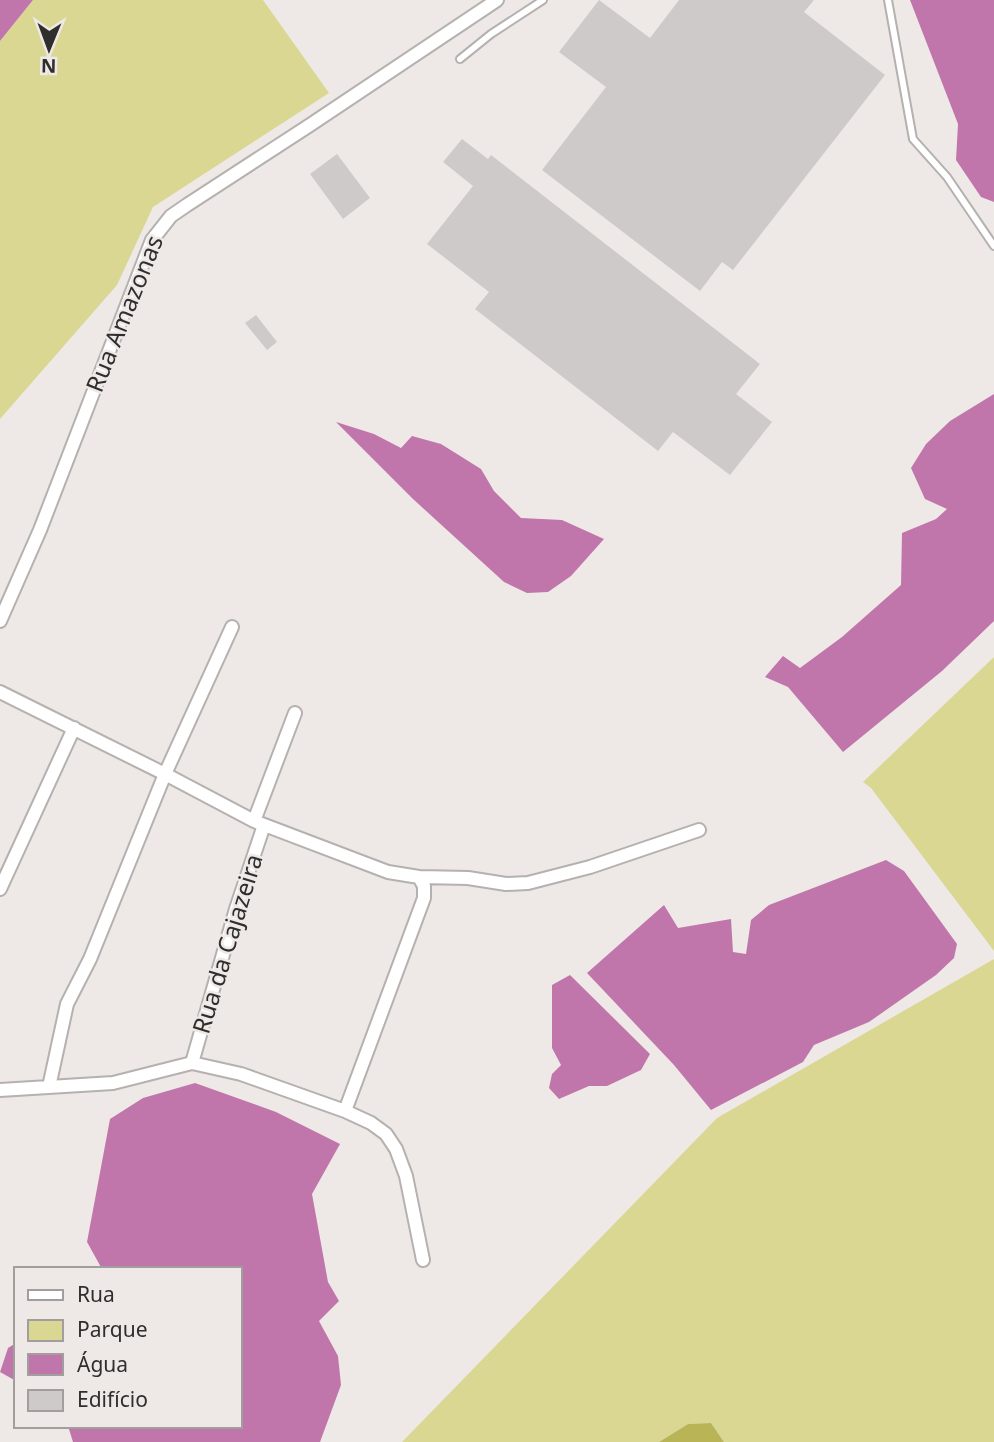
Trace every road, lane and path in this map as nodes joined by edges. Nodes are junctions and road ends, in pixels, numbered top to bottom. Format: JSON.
{"nodes":[{"id":1,"x":497,"y":0,"type":"edge"},
{"id":2,"x":543,"y":0,"type":"edge"},
{"id":3,"x":888,"y":0,"type":"edge"},
{"id":4,"x":460,"y":59,"type":"dead end"},
{"id":5,"x":994,"y":246,"type":"edge"},
{"id":6,"x":0,"y":621,"type":"edge"},
{"id":7,"x":232,"y":627,"type":"dead end"},
{"id":8,"x":0,"y":692,"type":"edge"},
{"id":9,"x":295,"y":713,"type":"dead end"},
{"id":10,"x":74,"y":728,"type":"junction"},
{"id":11,"x":165,"y":774,"type":"junction"},
{"id":12,"x":259,"y":823,"type":"junction"},
{"id":13,"x":699,"y":830,"type":"dead end"},
{"id":14,"x":419,"y":877,"type":"junction"},
{"id":15,"x":0,"y":889,"type":"edge"},
{"id":16,"x":192,"y":1063,"type":"junction"},
{"id":17,"x":49,"y":1087,"type":"junction"},
{"id":18,"x":0,"y":1090,"type":"edge"},
{"id":19,"x":345,"y":1111,"type":"junction"},
{"id":20,"x":424,"y":1260,"type":"dead end"}],
"edges":[{"from":1,"to":6,"type":"street","name":"Rua Amazonas"},
{"from":2,"to":4,"type":"lane"},
{"from":3,"to":5,"type":"lane"},
{"from":7,"to":11,"type":"street"},
{"from":8,"to":10,"type":"street"},
{"from":9,"to":12,"type":"street","name":"Rua da Cajazeira"},
{"from":10,"to":11,"type":"street"},
{"from":10,"to":15,"type":"street"},
{"from":11,"to":12,"type":"street"},
{"from":11,"to":17,"type":"street"},
{"from":12,"to":14,"type":"street"},
{"from":12,"to":16,"type":"street","name":"Rua da Cajazeira"},
{"from":13,"to":14,"type":"street"},
{"from":14,"to":19,"type":"street"},
{"from":16,"to":17,"type":"street","name":"Rua da Cajazeira"},
{"from":16,"to":19,"type":"street","name":"Rua da Cajazeira"},
{"from":17,"to":18,"type":"street","name":"Rua da Cajazeira"},
{"from":19,"to":20,"type":"street","name":"Rua da Cajazeira"}]}
